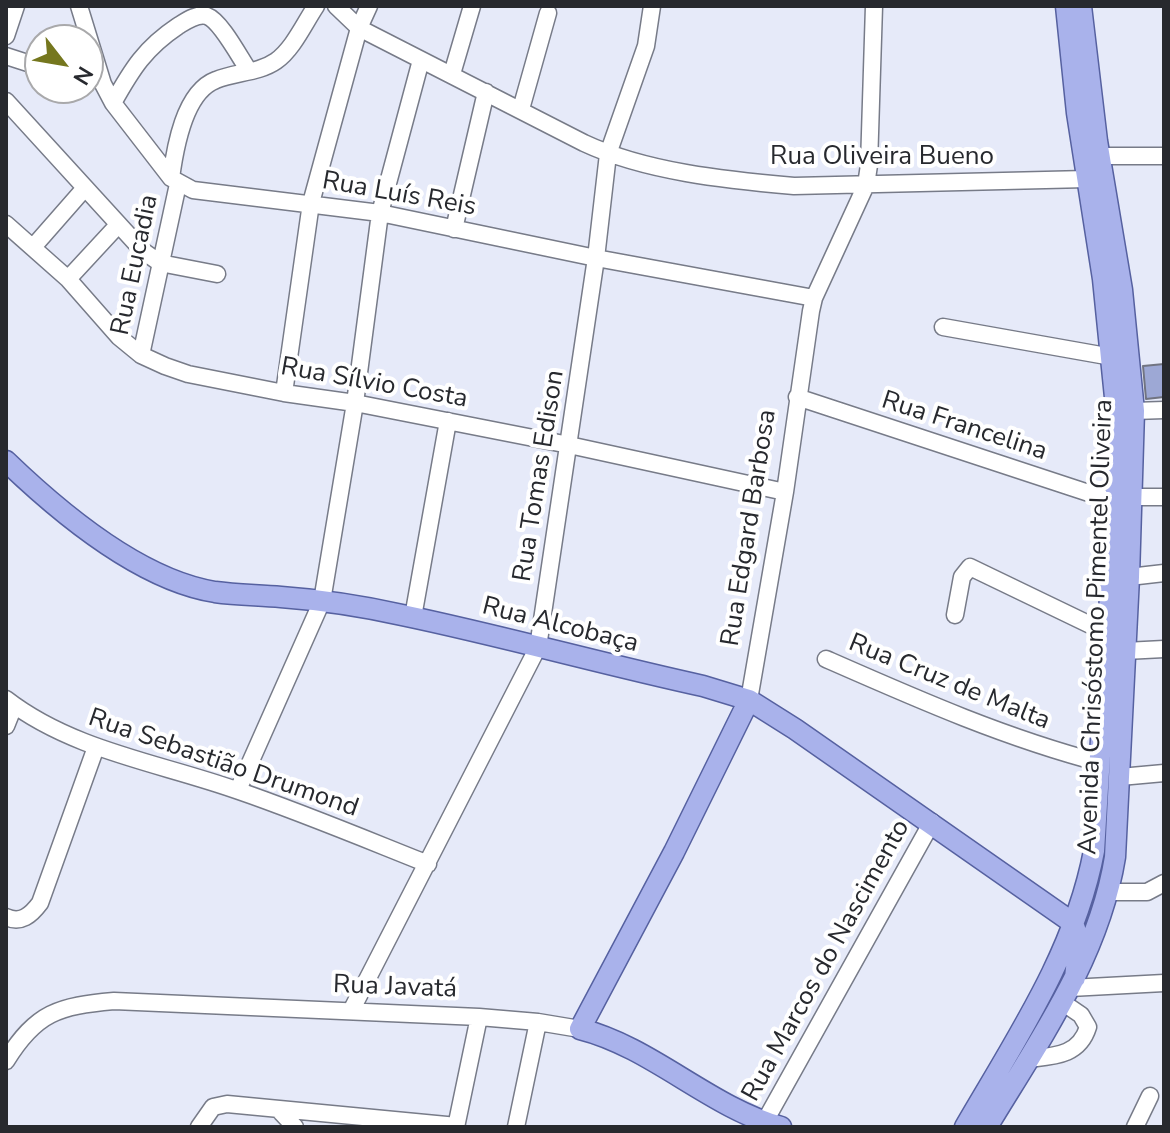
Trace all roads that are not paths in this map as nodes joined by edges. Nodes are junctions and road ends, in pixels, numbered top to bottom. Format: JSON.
{"nodes":[{"id":1,"x":16,"y":6,"type":"edge"},
{"id":2,"x":98,"y":6,"type":"edge"},
{"id":3,"x":316,"y":6,"type":"edge"},
{"id":4,"x":336,"y":6,"type":"edge"},
{"id":5,"x":369,"y":6,"type":"edge"},
{"id":6,"x":472,"y":6,"type":"edge"},
{"id":7,"x":652,"y":6,"type":"edge"},
{"id":8,"x":874,"y":6,"type":"edge"},
{"id":9,"x":1066,"y":6,"type":"edge"},
{"id":10,"x":1081,"y":6,"type":"edge"},
{"id":11,"x":80,"y":10,"type":"edge"},
{"id":12,"x":548,"y":13,"type":"dead end"},
{"id":13,"x":359,"y":28,"type":"junction"},
{"id":14,"x":6,"y":36,"type":"edge"},
{"id":15,"x":421,"y":60,"type":"junction"},
{"id":16,"x":249,"y":71,"type":"junction"},
{"id":17,"x":452,"y":74,"type":"junction"},
{"id":18,"x":104,"y":92,"type":"edge"},
{"id":19,"x":486,"y":92,"type":"junction"},
{"id":20,"x":6,"y":101,"type":"edge"},
{"id":21,"x":113,"y":103,"type":"junction"},
{"id":22,"x":521,"y":109,"type":"junction"},
{"id":23,"x":608,"y":154,"type":"junction"},
{"id":24,"x":1100,"y":156,"type":"junction"},
{"id":25,"x":1164,"y":156,"type":"edge"},
{"id":26,"x":1087,"y":179,"type":"junction"},
{"id":27,"x":175,"y":181,"type":"junction"},
{"id":28,"x":866,"y":185,"type":"junction"},
{"id":29,"x":84,"y":189,"type":"junction"},
{"id":30,"x":311,"y":203,"type":"junction"},
{"id":31,"x":380,"y":213,"type":"junction"},
{"id":32,"x":6,"y":224,"type":"edge"},
{"id":33,"x":118,"y":225,"type":"junction"},
{"id":34,"x":454,"y":229,"type":"junction"},
{"id":35,"x":34,"y":246,"type":"junction"},
{"id":36,"x":596,"y":258,"type":"junction"},
{"id":37,"x":160,"y":263,"type":"junction"},
{"id":38,"x":217,"y":274,"type":"dead end"},
{"id":39,"x":68,"y":279,"type":"junction"},
{"id":40,"x":814,"y":298,"type":"junction"},
{"id":41,"x":943,"y":327,"type":"dead end"},
{"id":42,"x":141,"y":355,"type":"junction"},
{"id":43,"x":1112,"y":357,"type":"junction"},
{"id":44,"x":284,"y":393,"type":"junction"},
{"id":45,"x":797,"y":397,"type":"junction"},
{"id":46,"x":355,"y":403,"type":"junction"},
{"id":47,"x":1164,"y":410,"type":"edge"},
{"id":48,"x":1134,"y":411,"type":"junction"},
{"id":49,"x":448,"y":421,"type":"junction"},
{"id":50,"x":569,"y":445,"type":"junction"},
{"id":51,"x":6,"y":461,"type":"edge"},
{"id":52,"x":785,"y":492,"type":"junction"},
{"id":53,"x":1164,"y":497,"type":"edge"},
{"id":54,"x":1124,"y":499,"type":"junction"},
{"id":55,"x":1164,"y":573,"type":"edge"},
{"id":56,"x":1129,"y":577,"type":"junction"},
{"id":57,"x":322,"y":601,"type":"junction"},
{"id":58,"x":955,"y":615,"type":"dead end"},
{"id":59,"x":413,"y":617,"type":"junction"},
{"id":60,"x":1107,"y":633,"type":"junction"},
{"id":61,"x":538,"y":647,"type":"junction"},
{"id":62,"x":1164,"y":649,"type":"edge"},
{"id":63,"x":1125,"y":651,"type":"junction"},
{"id":64,"x":826,"y":659,"type":"dead end"},
{"id":65,"x":749,"y":700,"type":"junction"},
{"id":66,"x":10,"y":702,"type":"edge"},
{"id":67,"x":6,"y":726,"type":"edge"},
{"id":68,"x":96,"y":747,"type":"junction"},
{"id":69,"x":1101,"y":763,"type":"junction"},
{"id":70,"x":1164,"y":773,"type":"edge"},
{"id":71,"x":1120,"y":777,"type":"junction"},
{"id":72,"x":238,"y":790,"type":"junction"},
{"id":73,"x":932,"y":822,"type":"junction"},
{"id":74,"x":428,"y":864,"type":"junction"},
{"id":75,"x":1164,"y":883,"type":"edge"},
{"id":76,"x":1109,"y":892,"type":"junction"},
{"id":77,"x":6,"y":917,"type":"edge"},
{"id":78,"x":1073,"y":923,"type":"junction"},
{"id":79,"x":1164,"y":983,"type":"edge"},
{"id":80,"x":1072,"y":989,"type":"junction"},
{"id":81,"x":351,"y":1011,"type":"junction"},
{"id":82,"x":479,"y":1017,"type":"junction"},
{"id":83,"x":538,"y":1022,"type":"junction"},
{"id":84,"x":1088,"y":1027,"type":"junction"},
{"id":85,"x":580,"y":1029,"type":"junction"},
{"id":86,"x":1028,"y":1059,"type":"junction"},
{"id":87,"x":6,"y":1061,"type":"edge"},
{"id":88,"x":1150,"y":1096,"type":"dead end"},
{"id":89,"x":278,"y":1109,"type":"junction"},
{"id":90,"x":772,"y":1125,"type":"edge"},
{"id":91,"x":199,"y":1127,"type":"edge"},
{"id":92,"x":295,"y":1127,"type":"edge"},
{"id":93,"x":456,"y":1127,"type":"edge"},
{"id":94,"x":516,"y":1127,"type":"edge"},
{"id":95,"x":965,"y":1127,"type":"edge"},
{"id":96,"x":987,"y":1127,"type":"edge"},
{"id":97,"x":1135,"y":1127,"type":"edge"}],
"edges":[{"from":1,"to":14,"type":"street"},
{"from":2,"to":11,"type":"street"},
{"from":3,"to":16,"type":"street","name":"Rua Eucadia"},
{"from":4,"to":13,"type":"street","name":"Rua Oliveira Bueno"},
{"from":5,"to":13,"type":"street"},
{"from":6,"to":17,"type":"street"},
{"from":7,"to":23,"type":"street","name":"Rua Tomas Edison"},
{"from":8,"to":28,"type":"street","name":"Rua Edgard Barbosa"},
{"from":9,"to":26,"type":"main road","name":"Avenida Chrisóstomo Pimentel Oliveira"},
{"from":10,"to":24,"type":"main road","name":"Avenida Chrisóstomo Pimentel Oliveira"},
{"from":12,"to":22,"type":"street"},
{"from":13,"to":15,"type":"street","name":"Rua Oliveira Bueno"},
{"from":13,"to":30,"type":"street"},
{"from":15,"to":17,"type":"street","name":"Rua Oliveira Bueno"},
{"from":15,"to":31,"type":"street"},
{"from":16,"to":21,"type":"street"},
{"from":16,"to":27,"type":"street","name":"Rua Eucadia"},
{"from":17,"to":19,"type":"street","name":"Rua Oliveira Bueno"},
{"from":18,"to":21,"type":"street"},
{"from":19,"to":22,"type":"street","name":"Rua Oliveira Bueno"},
{"from":19,"to":34,"type":"street"},
{"from":20,"to":29,"type":"street"},
{"from":21,"to":27,"type":"street"},
{"from":22,"to":23,"type":"street","name":"Rua Oliveira Bueno"},
{"from":23,"to":28,"type":"street","name":"Rua Oliveira Bueno"},
{"from":23,"to":36,"type":"street","name":"Rua Tomas Edison"},
{"from":24,"to":25,"type":"street"},
{"from":24,"to":48,"type":"main road","name":"Avenida Chrisóstomo Pimentel Oliveira"},
{"from":26,"to":28,"type":"street","name":"Rua Oliveira Bueno"},
{"from":26,"to":43,"type":"main road","name":"Avenida Chrisóstomo Pimentel Oliveira"},
{"from":27,"to":30,"type":"street","name":"Rua Luís Reis"},
{"from":27,"to":37,"type":"street","name":"Rua Eucadia"},
{"from":28,"to":40,"type":"street","name":"Rua Edgard Barbosa"},
{"from":29,"to":33,"type":"street"},
{"from":29,"to":35,"type":"street"},
{"from":30,"to":31,"type":"street","name":"Rua Luís Reis"},
{"from":30,"to":44,"type":"street"},
{"from":31,"to":34,"type":"street","name":"Rua Luís Reis"},
{"from":31,"to":46,"type":"street"},
{"from":32,"to":35,"type":"street","name":"Rua Sílvio Costa"},
{"from":33,"to":37,"type":"street"},
{"from":33,"to":39,"type":"street"},
{"from":34,"to":36,"type":"street","name":"Rua Luís Reis"},
{"from":35,"to":39,"type":"street","name":"Rua Sílvio Costa"},
{"from":36,"to":40,"type":"street","name":"Rua Luís Reis"},
{"from":36,"to":50,"type":"street","name":"Rua Tomas Edison"},
{"from":37,"to":38,"type":"street"},
{"from":37,"to":42,"type":"street","name":"Rua Eucadia"},
{"from":39,"to":42,"type":"street","name":"Rua Sílvio Costa"},
{"from":40,"to":45,"type":"street","name":"Rua Edgard Barbosa"},
{"from":41,"to":43,"type":"street"},
{"from":42,"to":44,"type":"street","name":"Rua Sílvio Costa"},
{"from":43,"to":54,"type":"main road","name":"Avenida Chrisóstomo Pimentel Oliveira"},
{"from":44,"to":46,"type":"street","name":"Rua Sílvio Costa"},
{"from":45,"to":52,"type":"street","name":"Rua Edgard Barbosa"},
{"from":45,"to":54,"type":"street","name":"Rua Francelina"},
{"from":46,"to":49,"type":"street","name":"Rua Sílvio Costa"},
{"from":46,"to":57,"type":"street"},
{"from":47,"to":48,"type":"street"},
{"from":48,"to":54,"type":"main road","name":"Avenida Chrisóstomo Pimentel Oliveira"},
{"from":49,"to":50,"type":"street","name":"Rua Sílvio Costa"},
{"from":49,"to":59,"type":"street"},
{"from":50,"to":52,"type":"street","name":"Rua Sílvio Costa"},
{"from":50,"to":61,"type":"street","name":"Rua Tomas Edison"},
{"from":51,"to":57,"type":"main road","name":"Rua Alcobaça"},
{"from":52,"to":65,"type":"street","name":"Rua Edgard Barbosa"},
{"from":53,"to":54,"type":"street","name":"Rua Francelina"},
{"from":54,"to":56,"type":"main road","name":"Avenida Chrisóstomo Pimentel Oliveira"},
{"from":54,"to":60,"type":"main road","name":"Avenida Chrisóstomo Pimentel Oliveira"},
{"from":55,"to":56,"type":"street"},
{"from":56,"to":63,"type":"main road","name":"Avenida Chrisóstomo Pimentel Oliveira"},
{"from":57,"to":59,"type":"main road","name":"Rua Alcobaça"},
{"from":57,"to":72,"type":"street"},
{"from":58,"to":60,"type":"street"},
{"from":59,"to":61,"type":"main road","name":"Rua Alcobaça"},
{"from":60,"to":69,"type":"main road","name":"Avenida Chrisóstomo Pimentel Oliveira"},
{"from":61,"to":65,"type":"main road","name":"Rua Alcobaça"},
{"from":61,"to":74,"type":"street","name":"Rua Tomas Edison"},
{"from":62,"to":63,"type":"street"},
{"from":63,"to":71,"type":"main road","name":"Avenida Chrisóstomo Pimentel Oliveira"},
{"from":64,"to":69,"type":"street","name":"Rua Cruz de Malta"},
{"from":65,"to":73,"type":"main road","name":"Rua Alcobaça"},
{"from":65,"to":85,"type":"main road","name":"Rua Edgard Barbosa"},
{"from":66,"to":67,"type":"street"},
{"from":66,"to":68,"type":"street","name":"Rua Sebastião Drumond"},
{"from":68,"to":72,"type":"street","name":"Rua Sebastião Drumond"},
{"from":68,"to":77,"type":"street"},
{"from":69,"to":78,"type":"main road","name":"Avenida Chrisóstomo Pimentel Oliveira"},
{"from":70,"to":71,"type":"street"},
{"from":71,"to":76,"type":"main road","name":"Avenida Chrisóstomo Pimentel Oliveira"},
{"from":72,"to":74,"type":"street","name":"Rua Sebastião Drumond"},
{"from":73,"to":78,"type":"main road","name":"Rua Alcobaça"},
{"from":73,"to":90,"type":"street","name":"Rua Marcos do Nascimento"},
{"from":74,"to":81,"type":"street","name":"Rua Tomas Edison"},
{"from":75,"to":76,"type":"street"},
{"from":76,"to":80,"type":"main road","name":"Avenida Chrisóstomo Pimentel Oliveira"},
{"from":78,"to":80,"type":"main road"},
{"from":78,"to":95,"type":"main road","name":"Avenida Chrisóstomo Pimentel Oliveira"},
{"from":79,"to":80,"type":"street"},
{"from":80,"to":84,"type":"street"},
{"from":80,"to":84,"type":"street"},
{"from":80,"to":86,"type":"main road","name":"Avenida Chrisóstomo Pimentel Oliveira"},
{"from":81,"to":82,"type":"street","name":"Rua Javatá"},
{"from":81,"to":87,"type":"street","name":"Rua Javatá"},
{"from":82,"to":83,"type":"street","name":"Rua Javatá"},
{"from":82,"to":93,"type":"street"},
{"from":83,"to":85,"type":"street","name":"Rua Javatá"},
{"from":83,"to":94,"type":"street"},
{"from":84,"to":86,"type":"street"},
{"from":85,"to":90,"type":"main road","name":"Rua Javatá"},
{"from":86,"to":96,"type":"main road","name":"Avenida Chrisóstomo Pimentel Oliveira"},
{"from":88,"to":97,"type":"street"},
{"from":89,"to":91,"type":"street"},
{"from":89,"to":92,"type":"street"},
{"from":89,"to":93,"type":"street"}]}
